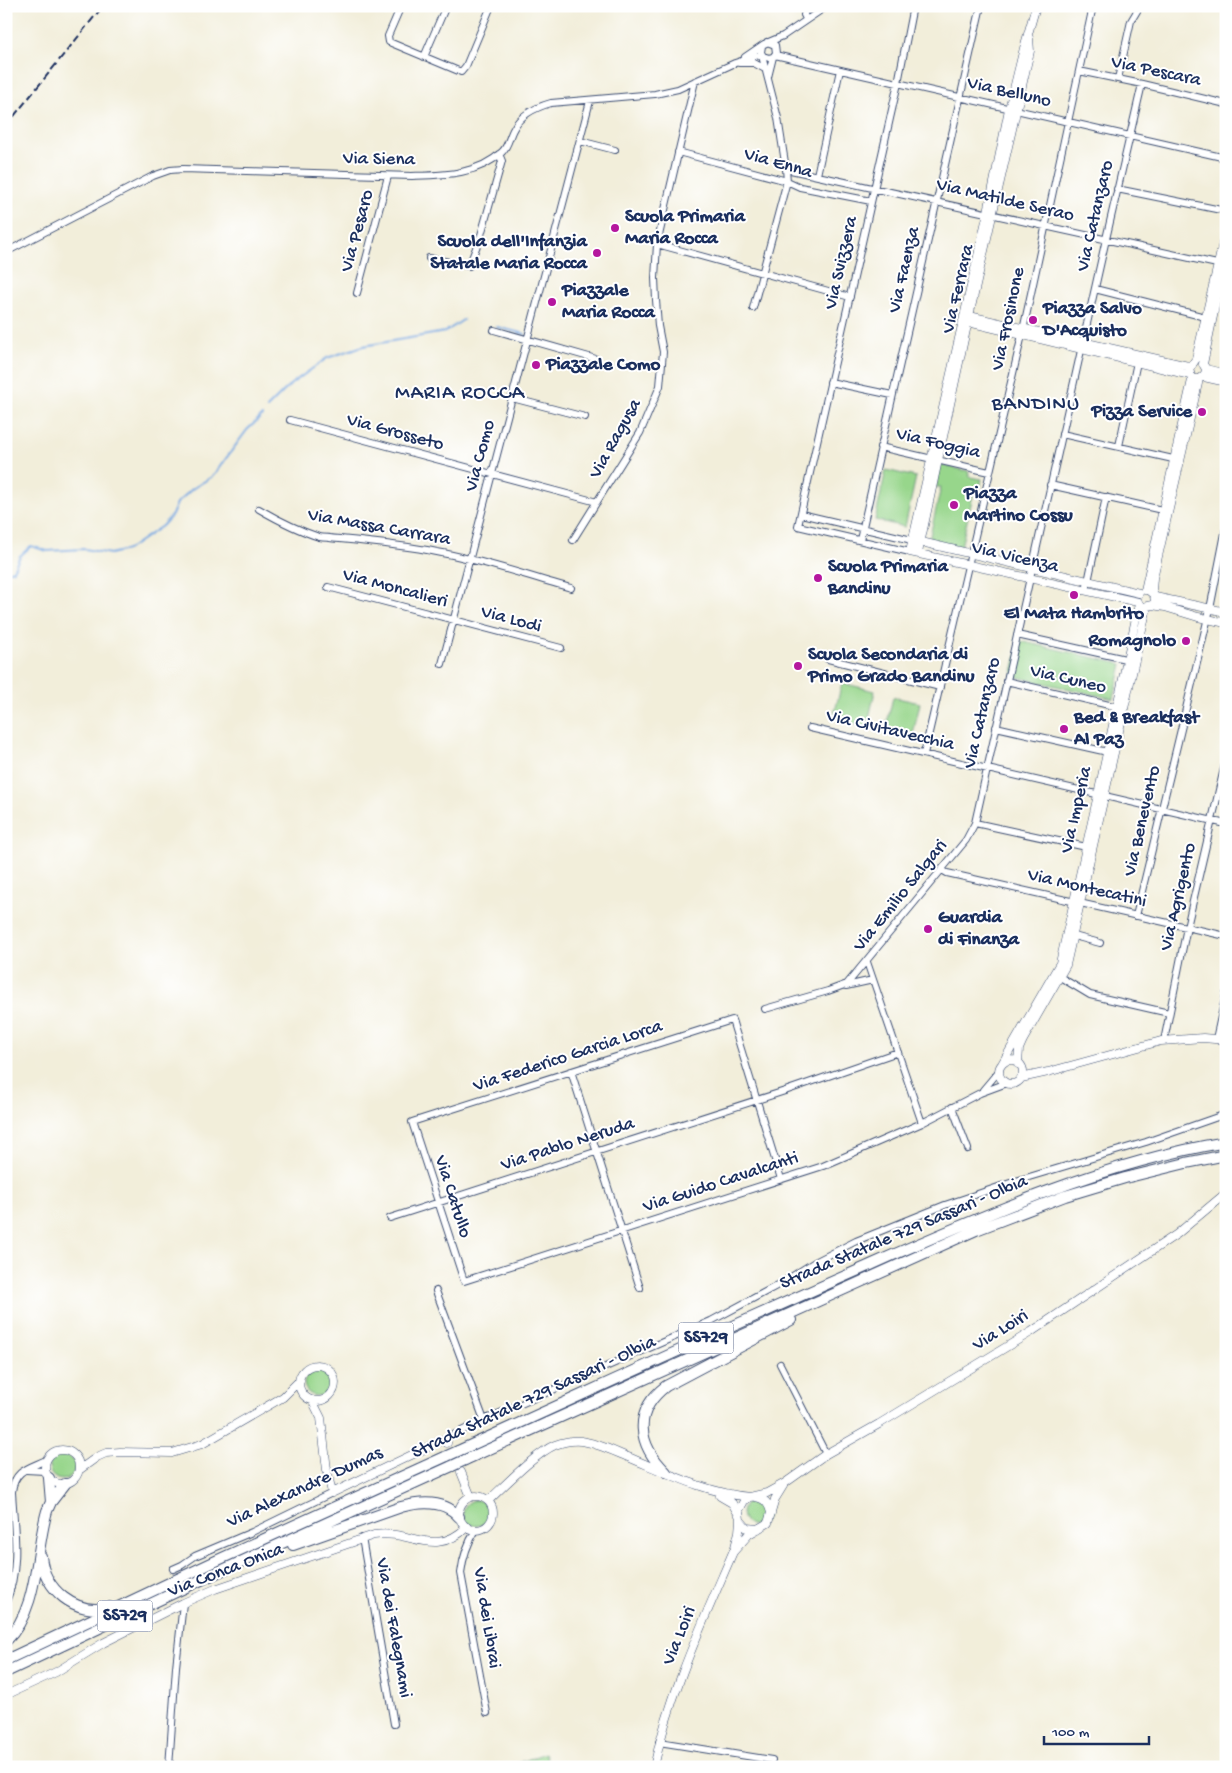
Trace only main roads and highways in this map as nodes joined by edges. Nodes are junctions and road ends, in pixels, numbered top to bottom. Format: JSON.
{"nodes":[{"id":1,"x":1226,"y":1142,"type":"edge"},
{"id":2,"x":1226,"y":1155,"type":"edge"},
{"id":3,"x":1226,"y":1161,"type":"edge"},
{"id":4,"x":1186,"y":1162,"type":"junction"},
{"id":5,"x":853,"y":1286,"type":"junction"},
{"id":6,"x":666,"y":1472,"type":"road end"},
{"id":7,"x":47,"y":1475,"type":"road end"},
{"id":8,"x":65,"y":1484,"type":"road end"},
{"id":9,"x":50,"y":1502,"type":"junction"},
{"id":10,"x":459,"y":1517,"type":"road end"},
{"id":11,"x":40,"y":1548,"type":"junction"},
{"id":12,"x":244,"y":1561,"type":"junction"},
{"id":13,"x":132,"y":1601,"type":"junction"},
{"id":14,"x":6,"y":1641,"type":"edge"},
{"id":15,"x":6,"y":1660,"type":"edge"},
{"id":16,"x":6,"y":1672,"type":"edge"}],
"edges":[{"from":1,"to":13,"type":"highway","name":"Strada Statale 729 Sassari - Olbia","number":"SS729","bridge":true},
{"from":2,"to":4,"type":"highway","name":"Strada Statale 729 Sassari - Olbia","number":"SS729"},
{"from":3,"to":4,"type":"highway"},
{"from":4,"to":5,"type":"highway","name":"Strada Statale 729 Sassari - Olbia","number":"SS729"},
{"from":5,"to":6,"type":"highway"},
{"from":5,"to":12,"type":"highway","name":"Strada Statale 729 Sassari - Olbia","number":"SS729","bridge":true},
{"from":7,"to":9,"type":"highway"},
{"from":8,"to":9,"type":"highway"},
{"from":9,"to":11,"type":"highway"},
{"from":10,"to":12,"type":"highway"},
{"from":11,"to":13,"type":"highway"},
{"from":11,"to":14,"type":"highway"},
{"from":12,"to":16,"type":"highway","name":"Strada Statale 729 Sassari - Olbia","number":"SS729"},
{"from":13,"to":15,"type":"highway","name":"Strada Statale 729 Sassari - Olbia","number":"SS729"}]}
